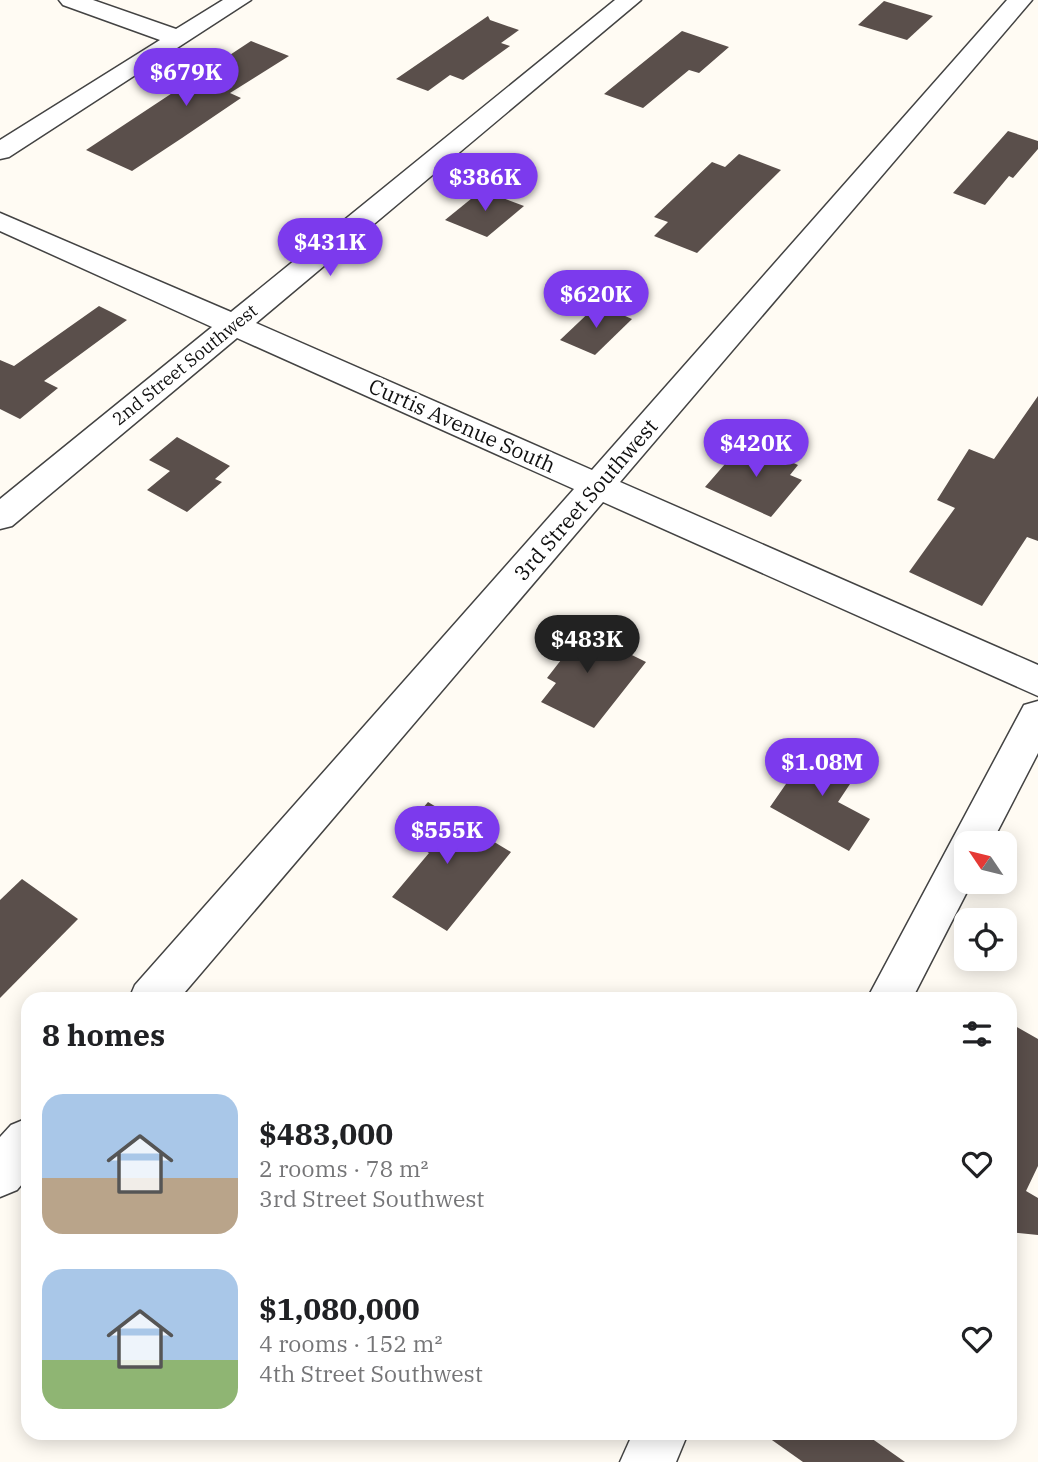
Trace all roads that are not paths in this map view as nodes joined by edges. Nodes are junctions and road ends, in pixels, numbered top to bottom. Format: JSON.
{"nodes":[{"id":1,"x":71,"y":0,"type":"edge"},
{"id":2,"x":239,"y":0,"type":"edge"},
{"id":3,"x":629,"y":0,"type":"edge"},
{"id":4,"x":1020,"y":0,"type":"edge"},
{"id":5,"x":178,"y":38,"type":"junction"},
{"id":6,"x":0,"y":151,"type":"edge"},
{"id":7,"x":0,"y":221,"type":"edge"},
{"id":8,"x":233,"y":326,"type":"junction"},
{"id":9,"x":598,"y":486,"type":"junction"},
{"id":10,"x":0,"y":517,"type":"edge"},
{"id":11,"x":1038,"y":681,"type":"edge"},
{"id":12,"x":1038,"y":716,"type":"edge"},
{"id":13,"x":977,"y":831,"type":"edge"},
{"id":14,"x":954,"y":875,"type":"edge"},
{"id":15,"x":157,"y":992,"type":"edge"},
{"id":16,"x":893,"y":992,"type":"edge"},
{"id":17,"x":21,"y":1149,"type":"edge"},
{"id":18,"x":0,"y":1173,"type":"edge"},
{"id":19,"x":658,"y":1440,"type":"edge"},
{"id":20,"x":646,"y":1462,"type":"edge"}],
"edges":[{"from":1,"to":5,"type":"street"},
{"from":2,"to":5,"type":"street"},
{"from":3,"to":8,"type":"street","name":"2nd Street Southwest"},
{"from":4,"to":9,"type":"street","name":"3rd Street Southwest"},
{"from":5,"to":6,"type":"street"},
{"from":7,"to":8,"type":"street","name":"Curtis Avenue South"},
{"from":8,"to":9,"type":"street","name":"Curtis Avenue South"},
{"from":8,"to":10,"type":"street","name":"2nd Street Southwest"},
{"from":9,"to":11,"type":"street","name":"Curtis Avenue South"},
{"from":9,"to":15,"type":"street","name":"3rd Street Southwest"},
{"from":12,"to":13,"type":"street"},
{"from":14,"to":16,"type":"street"},
{"from":17,"to":18,"type":"street"},
{"from":19,"to":20,"type":"street"}]}
